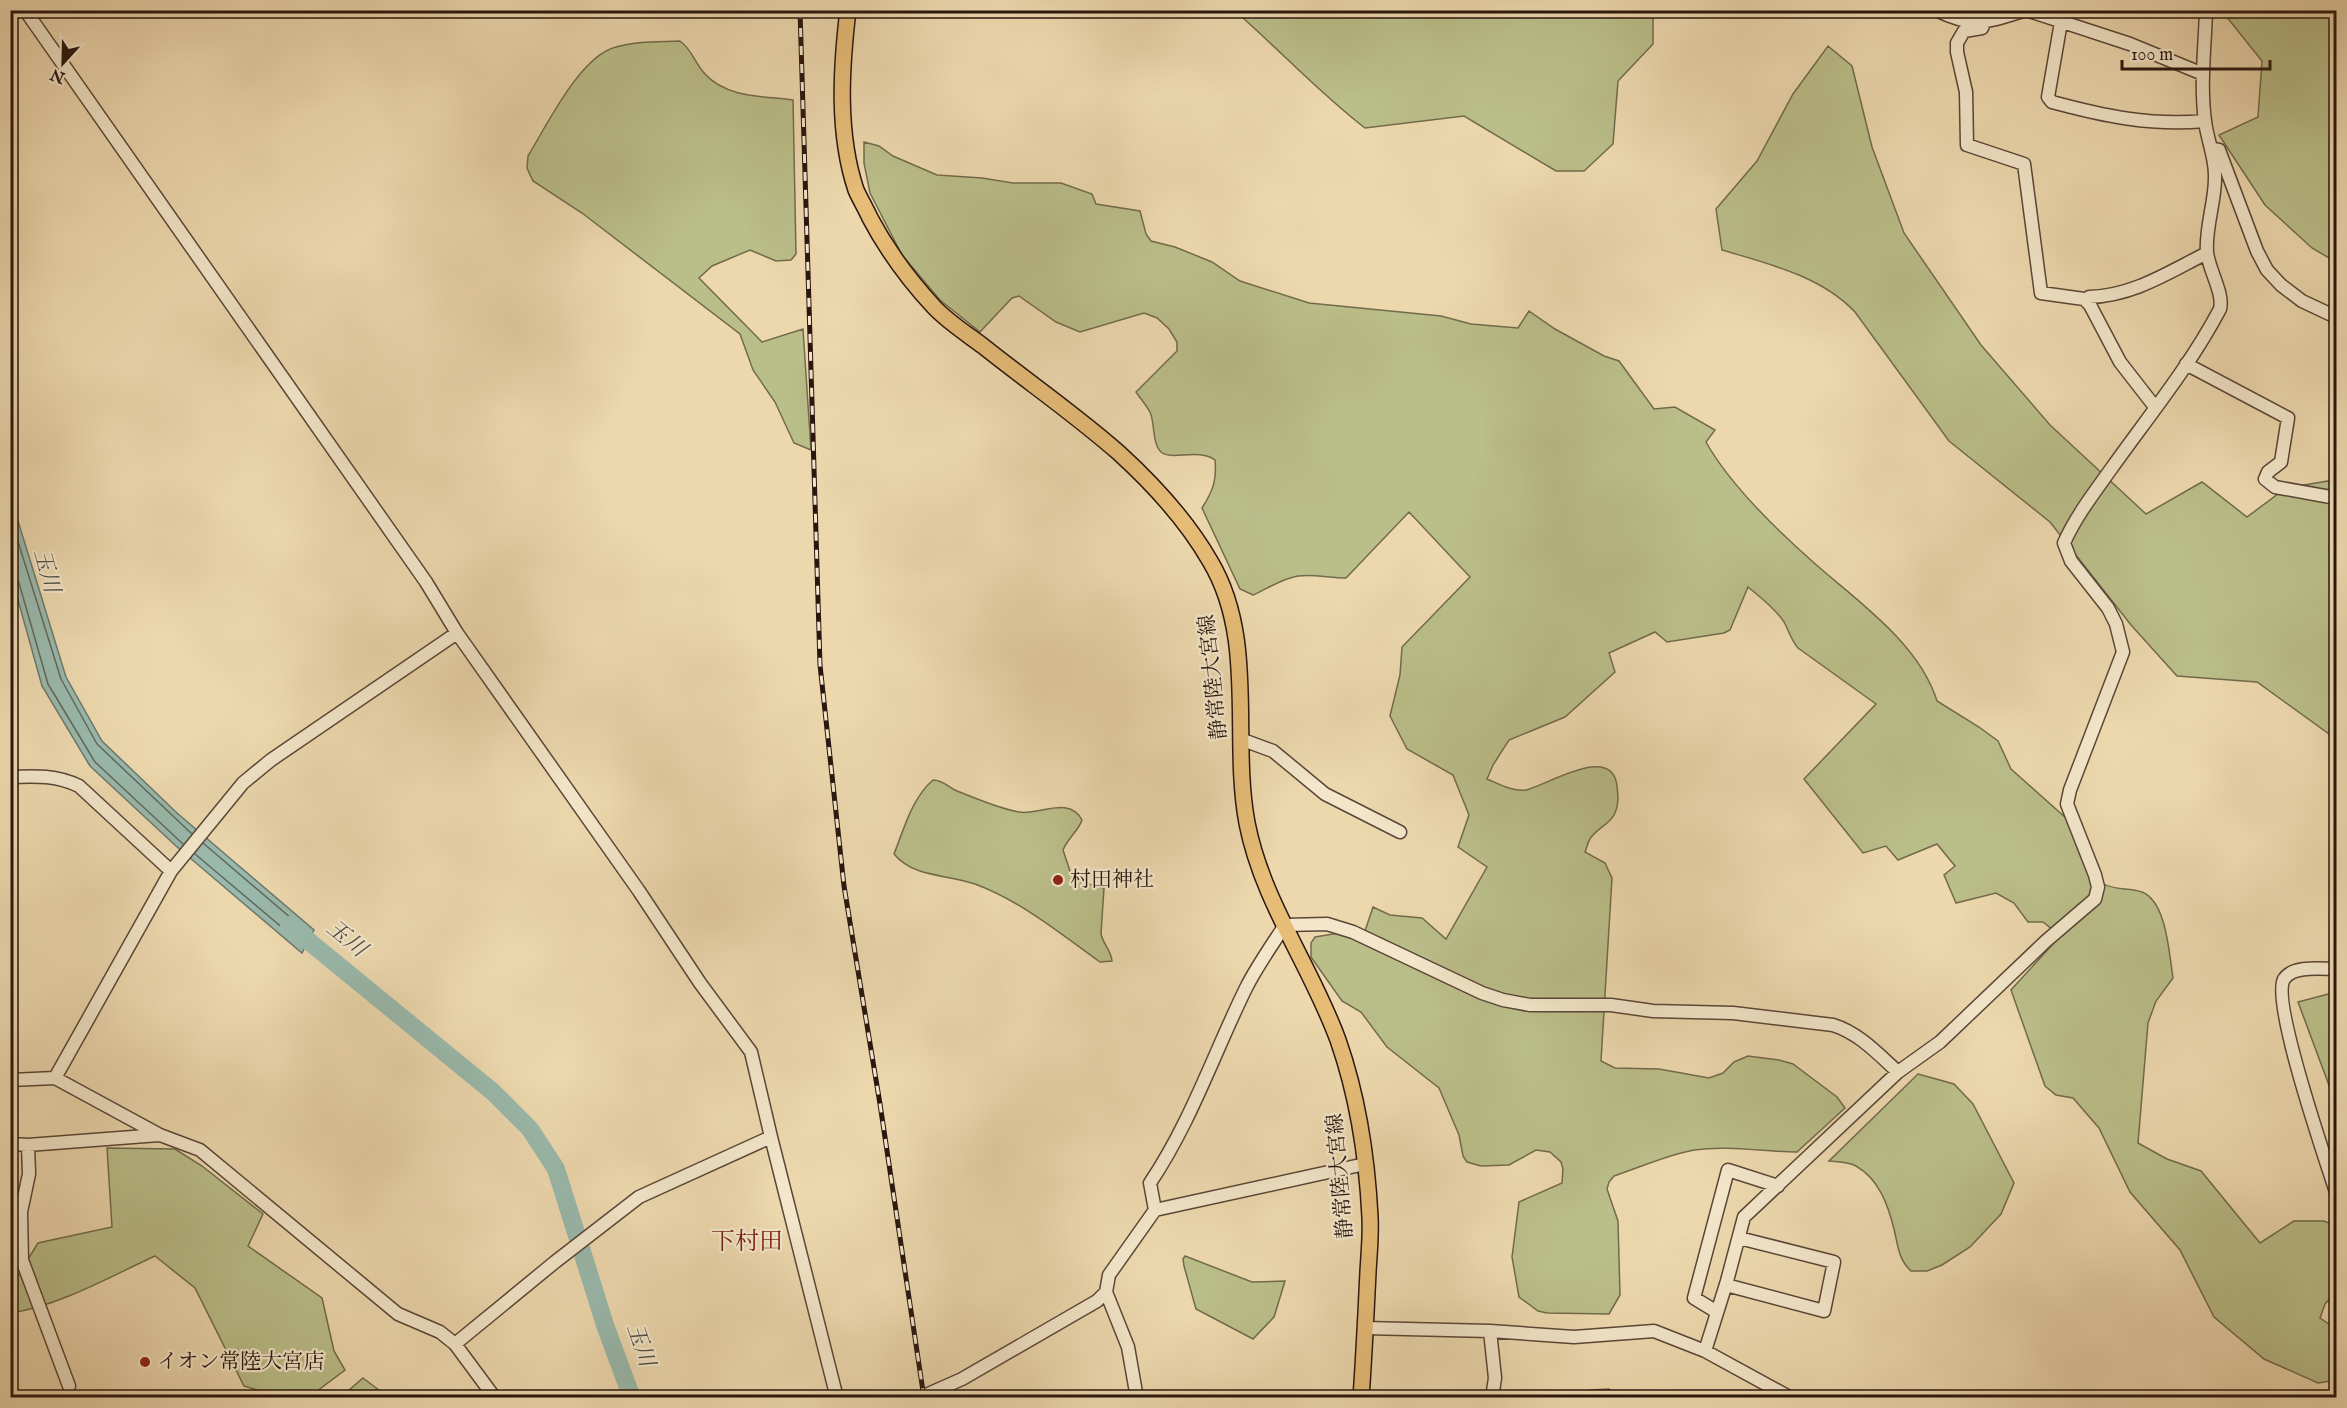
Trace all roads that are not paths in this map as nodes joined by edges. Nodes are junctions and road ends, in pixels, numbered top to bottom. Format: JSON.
{"nodes":[{"id":1,"x":26,"y":10,"type":"edge"},
{"id":2,"x":848,"y":10,"type":"edge"},
{"id":3,"x":1936,"y":10,"type":"edge"},
{"id":4,"x":2026,"y":10,"type":"edge"},
{"id":5,"x":2206,"y":10,"type":"edge"},
{"id":6,"x":2061,"y":22,"type":"junction"},
{"id":7,"x":1984,"y":23,"type":"junction"},
{"id":8,"x":2203,"y":74,"type":"junction"},
{"id":9,"x":2205,"y":121,"type":"junction"},
{"id":10,"x":2212,"y":149,"type":"junction"},
{"id":11,"x":2207,"y":253,"type":"junction"},
{"id":12,"x":2086,"y":301,"type":"junction"},
{"id":13,"x":2337,"y":317,"type":"edge"},
{"id":14,"x":2186,"y":364,"type":"junction"},
{"id":15,"x":2155,"y":407,"type":"junction"},
{"id":16,"x":2337,"y":498,"type":"edge"},
{"id":17,"x":458,"y":633,"type":"junction"},
{"id":18,"x":1242,"y":740,"type":"junction"},
{"id":19,"x":10,"y":777,"type":"edge"},
{"id":20,"x":1400,"y":832,"type":"dead end"},
{"id":21,"x":171,"y":871,"type":"junction"},
{"id":22,"x":1285,"y":925,"type":"junction"},
{"id":23,"x":2337,"y":969,"type":"edge"},
{"id":24,"x":1898,"y":1072,"type":"junction"},
{"id":25,"x":55,"y":1078,"type":"junction"},
{"id":26,"x":10,"y":1080,"type":"edge"},
{"id":27,"x":160,"y":1135,"type":"junction"},
{"id":28,"x":771,"y":1137,"type":"junction"},
{"id":29,"x":10,"y":1144,"type":"edge"},
{"id":30,"x":28,"y":1146,"type":"junction"},
{"id":31,"x":1365,"y":1164,"type":"junction"},
{"id":32,"x":1778,"y":1186,"type":"junction"},
{"id":33,"x":2337,"y":1192,"type":"edge"},
{"id":34,"x":1155,"y":1210,"type":"junction"},
{"id":35,"x":1739,"y":1238,"type":"junction"},
{"id":36,"x":1726,"y":1285,"type":"junction"},
{"id":37,"x":1106,"y":1292,"type":"junction"},
{"id":38,"x":1717,"y":1312,"type":"junction"},
{"id":39,"x":1365,"y":1328,"type":"junction"},
{"id":40,"x":1490,"y":1331,"type":"junction"},
{"id":41,"x":455,"y":1344,"type":"junction"},
{"id":42,"x":1705,"y":1351,"type":"junction"},
{"id":43,"x":69,"y":1386,"type":"dead end"},
{"id":44,"x":495,"y":1398,"type":"edge"},
{"id":45,"x":837,"y":1398,"type":"edge"},
{"id":46,"x":919,"y":1398,"type":"edge"},
{"id":47,"x":1137,"y":1398,"type":"edge"},
{"id":48,"x":1361,"y":1398,"type":"edge"},
{"id":49,"x":1492,"y":1398,"type":"edge"},
{"id":50,"x":1791,"y":1398,"type":"edge"}],
"edges":[{"from":1,"to":17,"type":"street"},
{"from":2,"to":18,"type":"main road","name":"静常陸大宮線"},
{"from":3,"to":7,"type":"street"},
{"from":4,"to":6,"type":"street"},
{"from":4,"to":7,"type":"street"},
{"from":5,"to":8,"type":"street"},
{"from":6,"to":8,"type":"street"},
{"from":6,"to":9,"type":"street"},
{"from":7,"to":12,"type":"street"},
{"from":8,"to":9,"type":"street"},
{"from":9,"to":10,"type":"street"},
{"from":10,"to":11,"type":"street"},
{"from":10,"to":13,"type":"street"},
{"from":11,"to":12,"type":"street"},
{"from":11,"to":14,"type":"street"},
{"from":12,"to":15,"type":"street"},
{"from":14,"to":15,"type":"street"},
{"from":14,"to":16,"type":"street"},
{"from":15,"to":24,"type":"street"},
{"from":17,"to":21,"type":"street"},
{"from":17,"to":28,"type":"street"},
{"from":18,"to":20,"type":"street"},
{"from":18,"to":22,"type":"main road","name":"静常陸大宮線"},
{"from":19,"to":21,"type":"street"},
{"from":21,"to":25,"type":"street"},
{"from":22,"to":24,"type":"street"},
{"from":22,"to":31,"type":"main road","name":"静常陸大宮線"},
{"from":22,"to":34,"type":"street"},
{"from":23,"to":33,"type":"street"},
{"from":24,"to":32,"type":"street"},
{"from":25,"to":26,"type":"street"},
{"from":25,"to":27,"type":"street"},
{"from":27,"to":30,"type":"street"},
{"from":27,"to":41,"type":"street"},
{"from":28,"to":41,"type":"street"},
{"from":28,"to":45,"type":"street"},
{"from":29,"to":30,"type":"street"},
{"from":30,"to":43,"type":"street"},
{"from":31,"to":34,"type":"street"},
{"from":31,"to":39,"type":"main road","name":"静常陸大宮線"},
{"from":32,"to":35,"type":"street"},
{"from":32,"to":38,"type":"street"},
{"from":34,"to":37,"type":"street"},
{"from":35,"to":36,"type":"street"},
{"from":35,"to":36,"type":"street"},
{"from":36,"to":38,"type":"street"},
{"from":37,"to":46,"type":"street"},
{"from":37,"to":47,"type":"street"},
{"from":38,"to":42,"type":"street"},
{"from":39,"to":40,"type":"street"},
{"from":39,"to":48,"type":"main road","name":"静常陸大宮線"},
{"from":40,"to":42,"type":"street"},
{"from":40,"to":49,"type":"street"},
{"from":41,"to":44,"type":"street"},
{"from":42,"to":50,"type":"street"}]}
